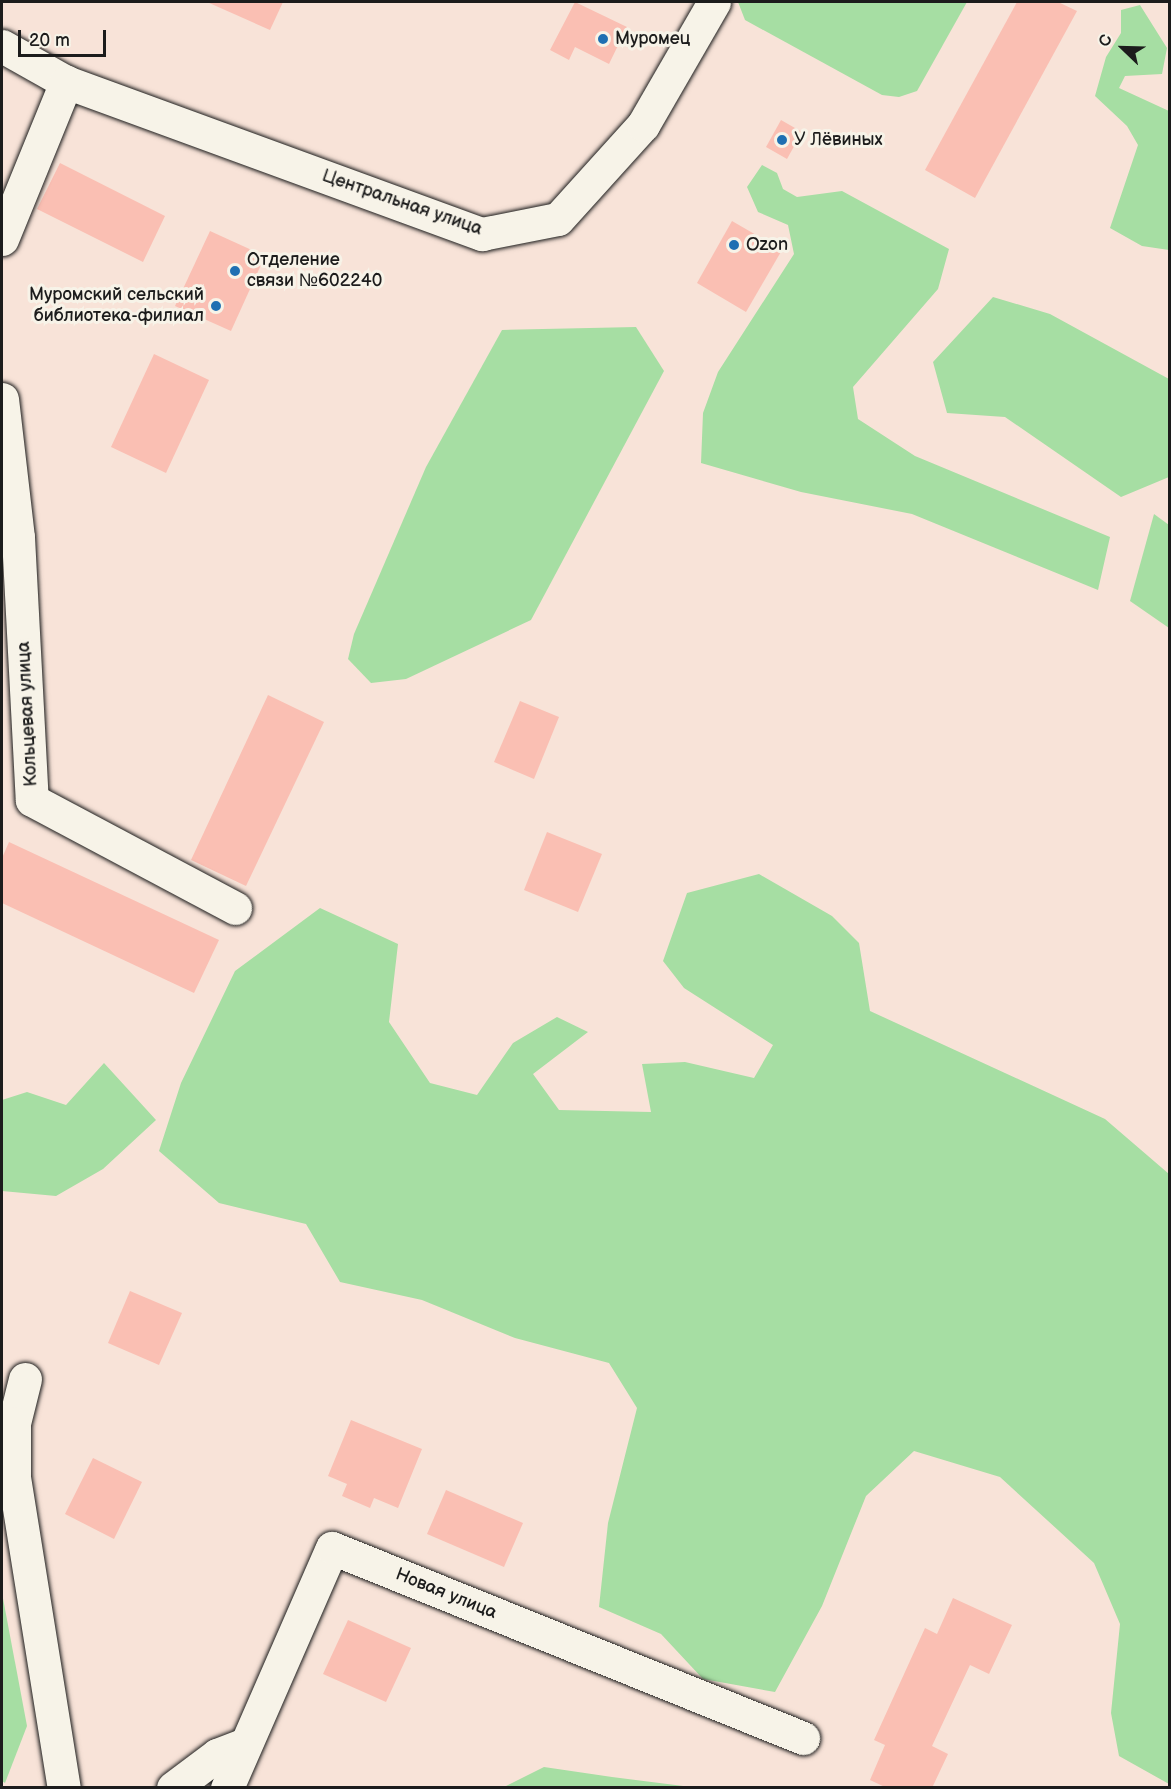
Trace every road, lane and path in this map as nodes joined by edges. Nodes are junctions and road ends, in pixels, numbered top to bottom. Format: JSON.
{"nodes":[{"id":1,"x":714,"y":2,"type":"edge"},
{"id":2,"x":2,"y":46,"type":"edge"},
{"id":3,"x":66,"y":82,"type":"junction"},
{"id":4,"x":2,"y":239,"type":"edge"},
{"id":5,"x":2,"y":399,"type":"edge"},
{"id":6,"x":236,"y":908,"type":"dead end"},
{"id":7,"x":25,"y":1379,"type":"dead end"},
{"id":8,"x":803,"y":1738,"type":"dead end"},
{"id":9,"x":245,"y":1744,"type":"junction"},
{"id":10,"x":64,"y":1788,"type":"edge"},
{"id":11,"x":173,"y":1788,"type":"edge"},
{"id":12,"x":227,"y":1788,"type":"edge"}],
"edges":[{"from":1,"to":3,"type":"street","name":"Центральная улица"},
{"from":2,"to":3,"type":"street","name":"Центральная улица"},
{"from":3,"to":4,"type":"street"},
{"from":5,"to":6,"type":"street","name":"Кольцевая улица"},
{"from":7,"to":10,"type":"street"},
{"from":8,"to":9,"type":"street","name":"Новая улица"},
{"from":9,"to":11,"type":"street"},
{"from":9,"to":12,"type":"street","name":"Новая улица"}]}
